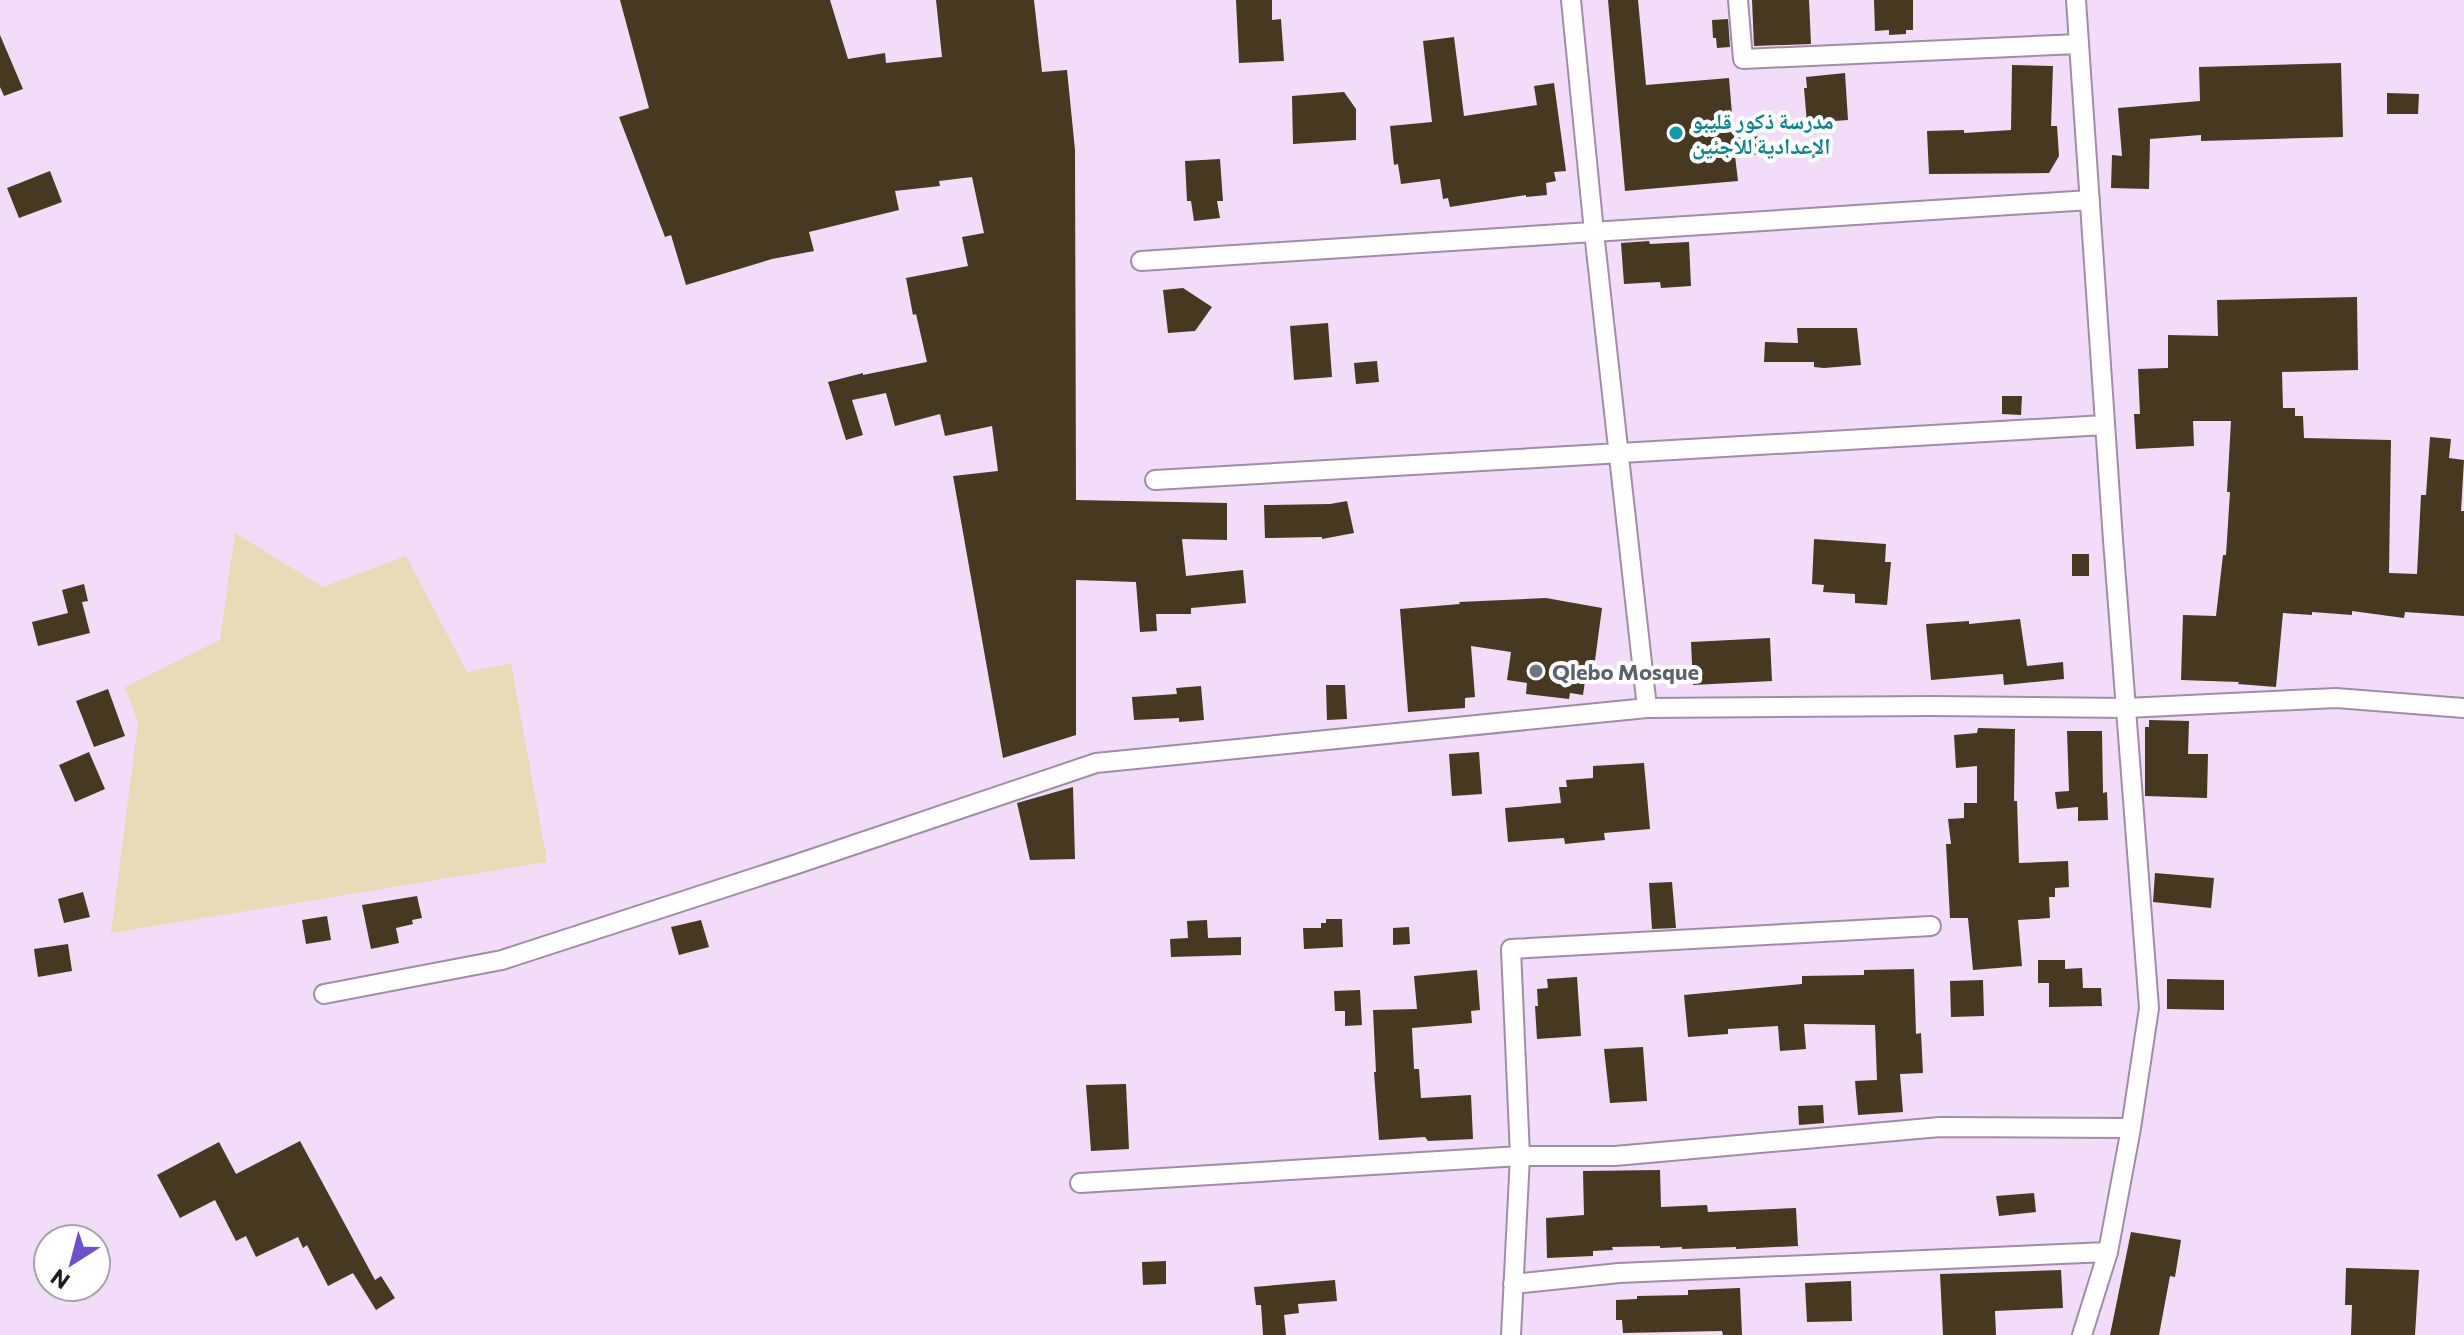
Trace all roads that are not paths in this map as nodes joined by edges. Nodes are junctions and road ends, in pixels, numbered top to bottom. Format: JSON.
{"nodes":[{"id":1,"x":1571,"y":0,"type":"edge"},
{"id":2,"x":1738,"y":0,"type":"edge"},
{"id":3,"x":2076,"y":0,"type":"edge"},
{"id":4,"x":2079,"y":44,"type":"junction"},
{"id":5,"x":2090,"y":200,"type":"junction"},
{"id":6,"x":1594,"y":232,"type":"junction"},
{"id":7,"x":1141,"y":261,"type":"dead end"},
{"id":8,"x":2105,"y":425,"type":"junction"},
{"id":9,"x":1619,"y":453,"type":"junction"},
{"id":10,"x":1155,"y":480,"type":"dead end"},
{"id":11,"x":1647,"y":708,"type":"junction"},
{"id":12,"x":2126,"y":708,"type":"junction"},
{"id":13,"x":2464,"y":708,"type":"edge"},
{"id":14,"x":1931,"y":926,"type":"dead end"},
{"id":15,"x":324,"y":994,"type":"dead end"},
{"id":16,"x":2131,"y":1128,"type":"junction"},
{"id":17,"x":1520,"y":1156,"type":"junction"},
{"id":18,"x":1080,"y":1183,"type":"dead end"},
{"id":19,"x":2108,"y":1252,"type":"junction"},
{"id":20,"x":1513,"y":1284,"type":"junction"},
{"id":21,"x":1511,"y":1335,"type":"edge"},
{"id":22,"x":2082,"y":1335,"type":"edge"}],
"edges":[{"from":1,"to":6,"type":"street"},
{"from":2,"to":4,"type":"street"},
{"from":3,"to":4,"type":"street"},
{"from":4,"to":5,"type":"street"},
{"from":5,"to":6,"type":"street"},
{"from":5,"to":8,"type":"street"},
{"from":6,"to":7,"type":"street"},
{"from":6,"to":9,"type":"street"},
{"from":8,"to":9,"type":"street"},
{"from":8,"to":12,"type":"street"},
{"from":9,"to":10,"type":"street"},
{"from":9,"to":11,"type":"street"},
{"from":11,"to":12,"type":"street"},
{"from":11,"to":15,"type":"street"},
{"from":12,"to":13,"type":"street"},
{"from":12,"to":16,"type":"street"},
{"from":14,"to":17,"type":"street"},
{"from":16,"to":17,"type":"street"},
{"from":16,"to":19,"type":"street"},
{"from":17,"to":18,"type":"street"},
{"from":17,"to":20,"type":"street"},
{"from":19,"to":20,"type":"street"},
{"from":19,"to":22,"type":"street"},
{"from":20,"to":21,"type":"street"}]}
